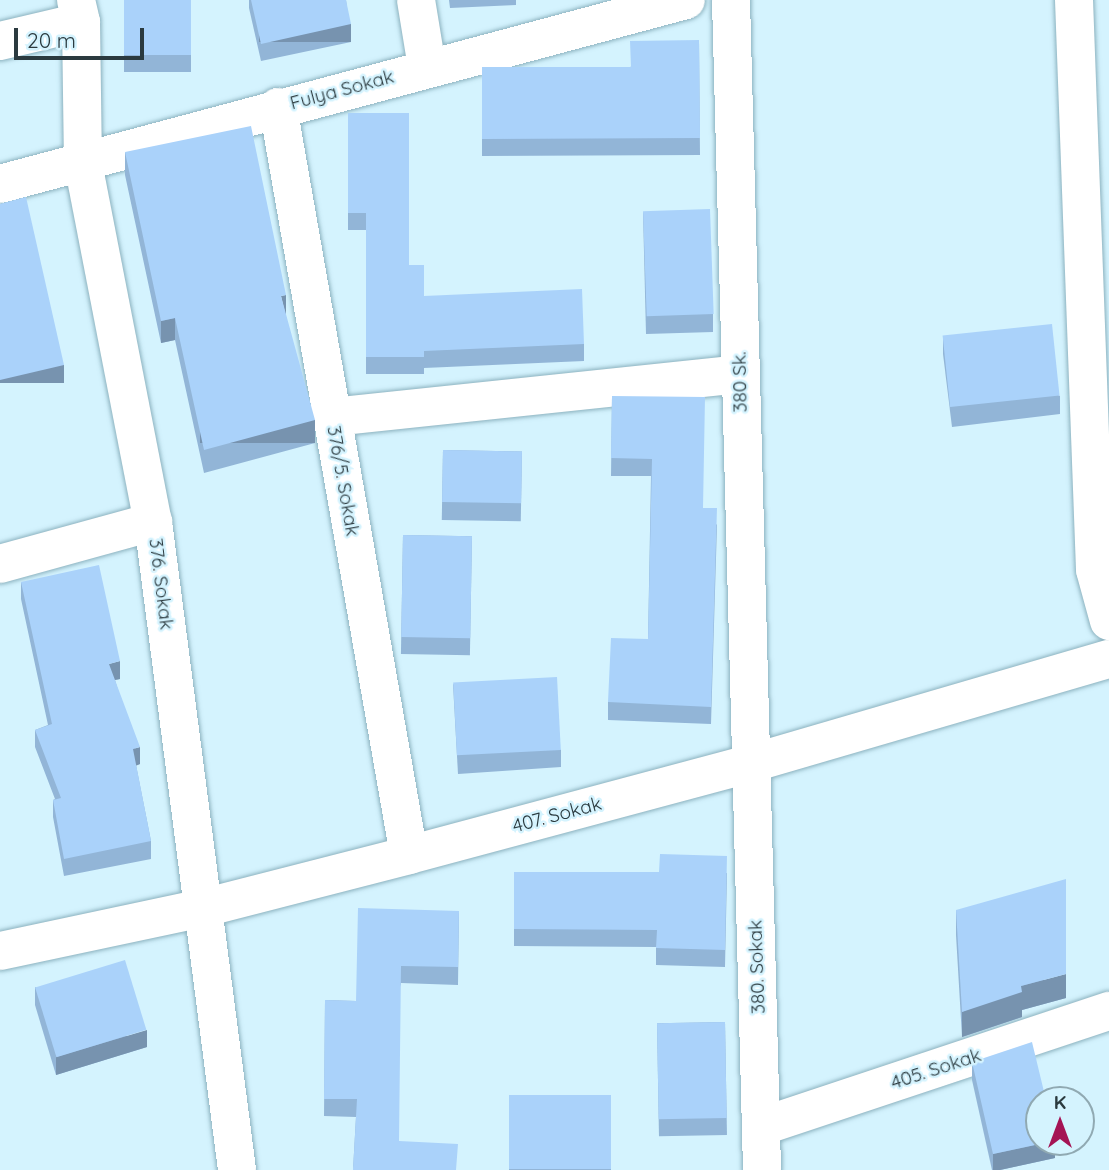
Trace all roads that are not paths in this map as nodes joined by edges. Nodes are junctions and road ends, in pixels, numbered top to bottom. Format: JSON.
{"nodes":[{"id":1,"x":416,"y":0,"type":"edge"},
{"id":2,"x":686,"y":0,"type":"edge"},
{"id":3,"x":731,"y":0,"type":"edge"},
{"id":4,"x":1074,"y":0,"type":"edge"},
{"id":5,"x":78,"y":11,"type":"edge"},
{"id":6,"x":0,"y":41,"type":"edge"},
{"id":7,"x":427,"y":68,"type":"junction"},
{"id":8,"x":278,"y":107,"type":"junction"},
{"id":9,"x":83,"y":163,"type":"junction"},
{"id":10,"x":0,"y":184,"type":"edge"},
{"id":11,"x":740,"y":374,"type":"junction"},
{"id":12,"x":332,"y":417,"type":"junction"},
{"id":13,"x":153,"y":522,"type":"junction"},
{"id":14,"x":0,"y":564,"type":"edge"},
{"id":15,"x":1109,"y":621,"type":"edge"},
{"id":16,"x":1109,"y":659,"type":"edge"},
{"id":17,"x":749,"y":764,"type":"junction"},
{"id":18,"x":409,"y":855,"type":"junction"},
{"id":19,"x":204,"y":908,"type":"junction"},
{"id":20,"x":0,"y":951,"type":"edge"},
{"id":21,"x":1109,"y":1012,"type":"edge"},
{"id":22,"x":763,"y":1126,"type":"junction"},
{"id":23,"x":237,"y":1170,"type":"edge"},
{"id":24,"x":762,"y":1170,"type":"edge"}],
"edges":[{"from":1,"to":7,"type":"street"},
{"from":2,"to":7,"type":"street","name":"Fulya Sokak"},
{"from":3,"to":11,"type":"street","name":"380 Sk."},
{"from":4,"to":15,"type":"street"},
{"from":5,"to":6,"type":"street"},
{"from":5,"to":9,"type":"street","name":"376. Sokak"},
{"from":7,"to":8,"type":"street","name":"Fulya Sokak"},
{"from":8,"to":9,"type":"street","name":"Fulya Sokak"},
{"from":8,"to":12,"type":"street","name":"376/5. Sokak"},
{"from":9,"to":10,"type":"street","name":"Fulya Sokak"},
{"from":9,"to":13,"type":"street","name":"376. Sokak"},
{"from":11,"to":12,"type":"street"},
{"from":11,"to":17,"type":"street","name":"380 Sk."},
{"from":12,"to":18,"type":"street","name":"376/5. Sokak"},
{"from":13,"to":14,"type":"street"},
{"from":13,"to":19,"type":"street","name":"376. Sokak"},
{"from":16,"to":17,"type":"street","name":"407. Sokak"},
{"from":17,"to":18,"type":"street","name":"407. Sokak"},
{"from":17,"to":22,"type":"street","name":"380. Sokak"},
{"from":18,"to":19,"type":"street","name":"407. Sokak"},
{"from":19,"to":20,"type":"street","name":"407. Sokak"},
{"from":19,"to":23,"type":"street","name":"376. Sokak"},
{"from":21,"to":22,"type":"street","name":"405. Sokak"},
{"from":22,"to":24,"type":"street","name":"380. Sokak"}]}
